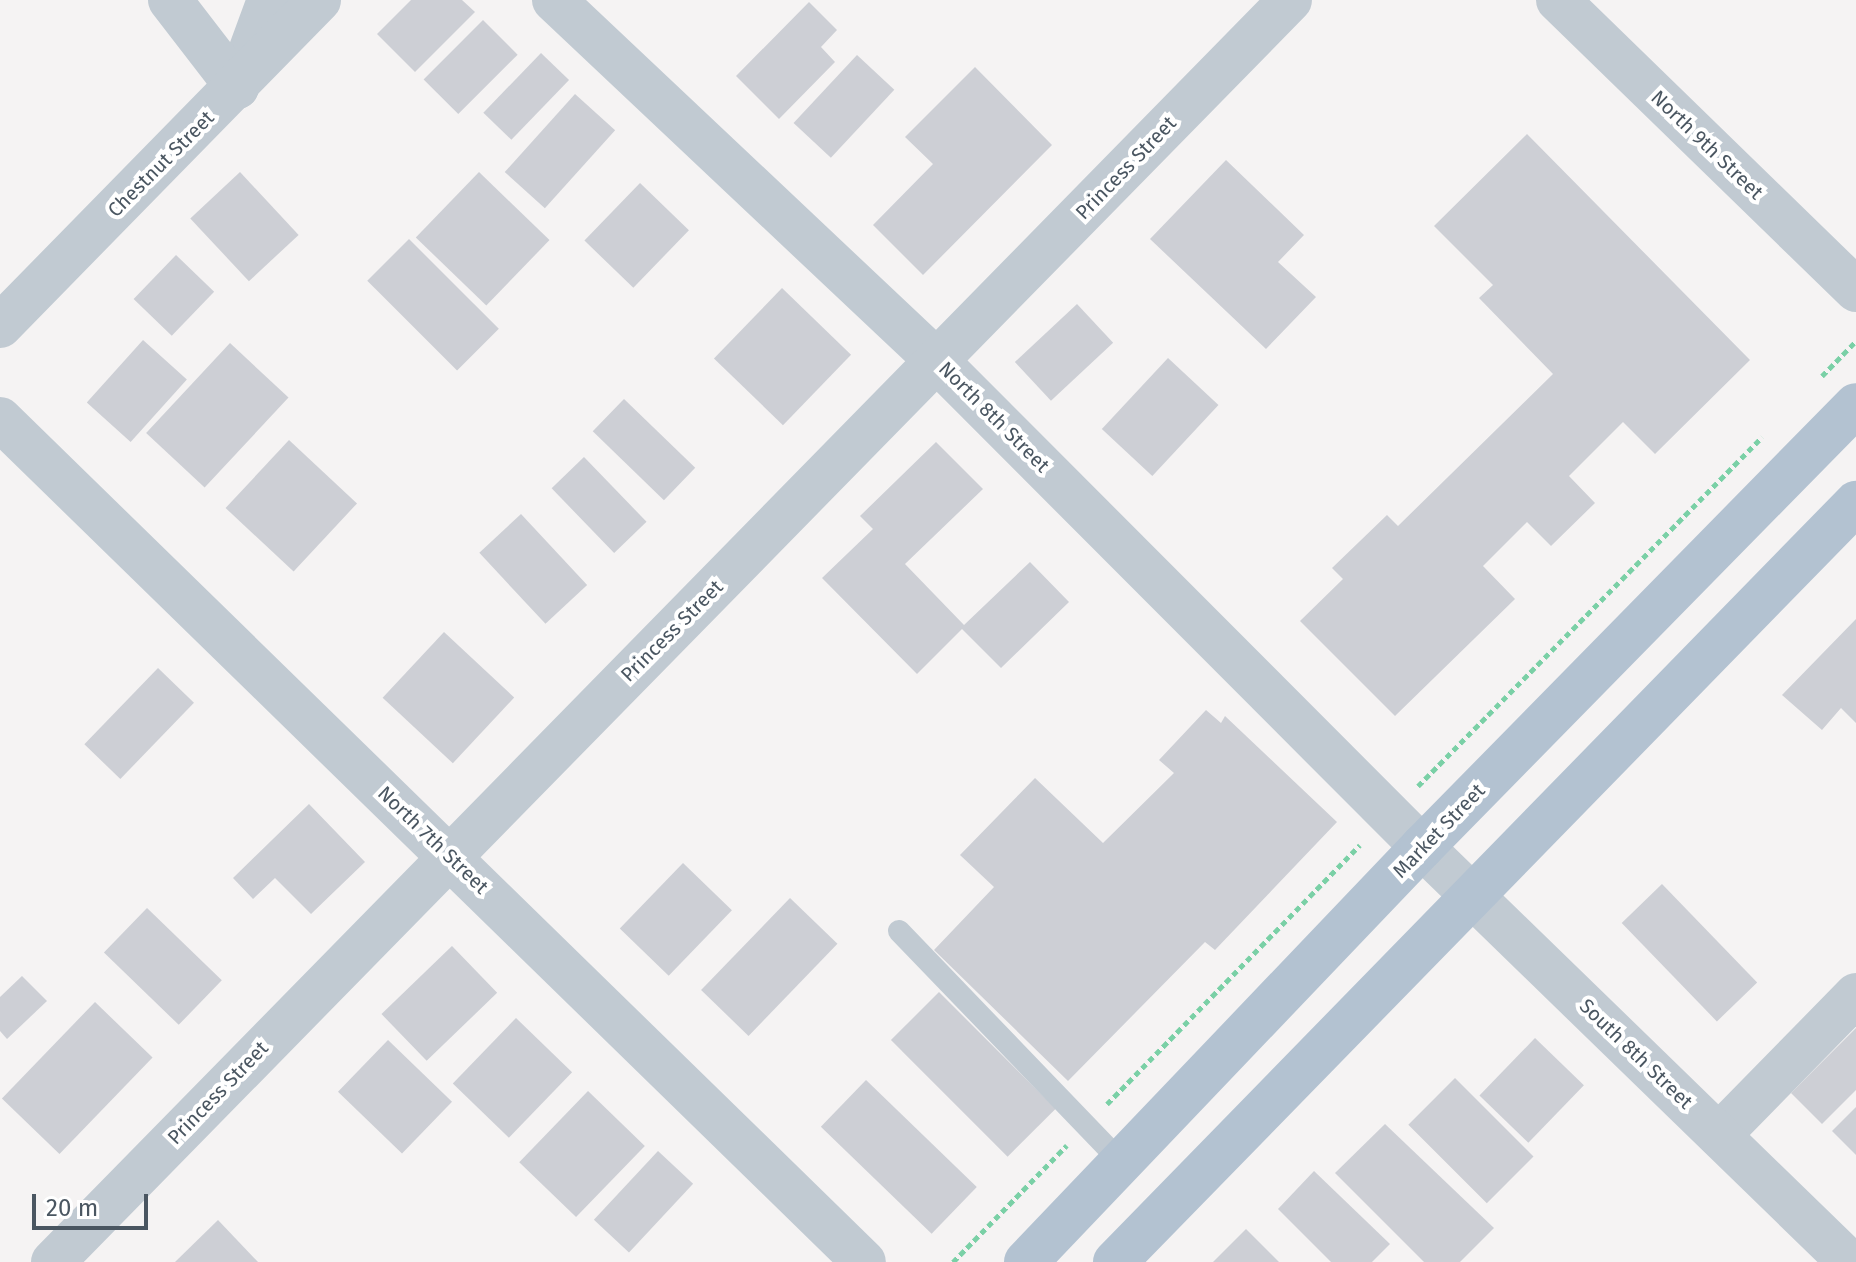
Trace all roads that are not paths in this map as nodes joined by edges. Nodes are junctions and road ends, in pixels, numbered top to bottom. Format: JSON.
{"nodes":[{"id":1,"x":170,"y":0,"type":"edge"},
{"id":2,"x":269,"y":0,"type":"edge"},
{"id":3,"x":319,"y":0,"type":"edge"},
{"id":4,"x":554,"y":0,"type":"edge"},
{"id":5,"x":1290,"y":0,"type":"edge"},
{"id":6,"x":1558,"y":0,"type":"edge"},
{"id":7,"x":237,"y":87,"type":"junction"},
{"id":8,"x":1856,"y":290,"type":"edge"},
{"id":9,"x":0,"y":326,"type":"edge"},
{"id":10,"x":937,"y":361,"type":"junction"},
{"id":11,"x":1856,"y":405,"type":"edge"},
{"id":12,"x":0,"y":419,"type":"edge"},
{"id":13,"x":1856,"y":503,"type":"edge"},
{"id":14,"x":1422,"y":847,"type":"junction"},
{"id":15,"x":450,"y":856,"type":"junction"},
{"id":16,"x":1470,"y":894,"type":"junction"},
{"id":17,"x":899,"y":931,"type":"dead end"},
{"id":18,"x":1856,"y":995,"type":"edge"},
{"id":19,"x":1719,"y":1135,"type":"junction"},
{"id":20,"x":1122,"y":1163,"type":"junction"},
{"id":21,"x":53,"y":1262,"type":"edge"},
{"id":22,"x":864,"y":1262,"type":"edge"},
{"id":23,"x":1026,"y":1262,"type":"edge"},
{"id":24,"x":1115,"y":1262,"type":"edge"},
{"id":25,"x":1849,"y":1262,"type":"edge"}],
"edges":[{"from":1,"to":7,"type":"street"},
{"from":2,"to":7,"type":"street"},
{"from":3,"to":7,"type":"street","name":"Chestnut Street"},
{"from":4,"to":10,"type":"street","name":"North 8th Street"},
{"from":5,"to":10,"type":"street","name":"Princess Street"},
{"from":6,"to":8,"type":"street","name":"North 9th Street"},
{"from":7,"to":9,"type":"street","name":"Chestnut Street"},
{"from":10,"to":14,"type":"street","name":"North 8th Street"},
{"from":10,"to":15,"type":"street","name":"Princess Street"},
{"from":11,"to":14,"type":"main road","name":"Market Street"},
{"from":12,"to":15,"type":"street","name":"North 7th Street"},
{"from":13,"to":16,"type":"main road"},
{"from":14,"to":16,"type":"street","name":"South 8th Street"},
{"from":14,"to":20,"type":"main road","name":"Market Street"},
{"from":15,"to":21,"type":"street","name":"Princess Street"},
{"from":15,"to":22,"type":"street","name":"North 7th Street"},
{"from":16,"to":19,"type":"street","name":"South 8th Street"},
{"from":16,"to":24,"type":"main road"},
{"from":17,"to":20,"type":"lane"},
{"from":18,"to":19,"type":"street"},
{"from":19,"to":25,"type":"street","name":"South 8th Street"},
{"from":20,"to":23,"type":"main road","name":"Market Street"}]}
